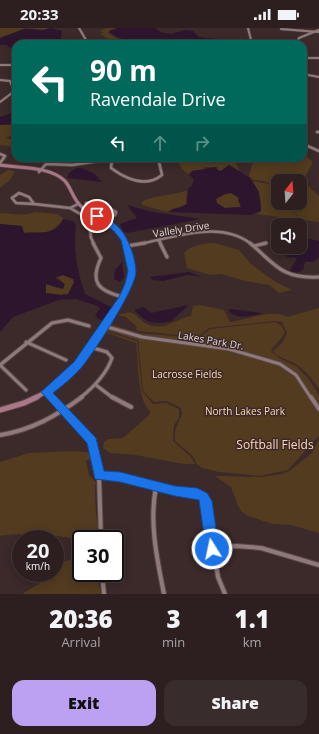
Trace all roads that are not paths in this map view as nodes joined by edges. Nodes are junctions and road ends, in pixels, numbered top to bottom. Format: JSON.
{"nodes":[{"id":1,"x":79,"y":28,"type":"edge"},
{"id":2,"x":248,"y":28,"type":"edge"},
{"id":3,"x":281,"y":28,"type":"edge"},
{"id":4,"x":318,"y":31,"type":"edge"},
{"id":5,"x":86,"y":40,"type":"edge"},
{"id":6,"x":251,"y":40,"type":"edge"},
{"id":7,"x":298,"y":40,"type":"edge"},
{"id":8,"x":307,"y":58,"type":"edge"},
{"id":9,"x":319,"y":58,"type":"edge"},
{"id":10,"x":0,"y":65,"type":"edge"},
{"id":11,"x":12,"y":65,"type":"edge"},
{"id":12,"x":307,"y":75,"type":"edge"},
{"id":13,"x":319,"y":77,"type":"edge"},
{"id":14,"x":0,"y":80,"type":"edge"},
{"id":15,"x":12,"y":84,"type":"edge"},
{"id":16,"x":12,"y":93,"type":"edge"},
{"id":17,"x":0,"y":102,"type":"edge"},
{"id":18,"x":307,"y":146,"type":"edge"},
{"id":19,"x":319,"y":151,"type":"edge"},
{"id":20,"x":0,"y":154,"type":"edge"},
{"id":21,"x":90,"y":162,"type":"edge"},
{"id":22,"x":112,"y":162,"type":"edge"},
{"id":23,"x":159,"y":162,"type":"edge"},
{"id":24,"x":0,"y":164,"type":"edge"},
{"id":25,"x":39,"y":172,"type":"junction"},
{"id":26,"x":86,"y":203,"type":"dead end"},
{"id":27,"x":34,"y":204,"type":"junction"},
{"id":28,"x":78,"y":204,"type":"junction"},
{"id":29,"x":98,"y":205,"type":"junction"},
{"id":30,"x":70,"y":208,"type":"junction"},
{"id":31,"x":90,"y":212,"type":"junction"},
{"id":32,"x":104,"y":219,"type":"junction"},
{"id":33,"x":158,"y":240,"type":"junction"},
{"id":34,"x":266,"y":242,"type":"dead end"},
{"id":35,"x":127,"y":246,"type":"junction"},
{"id":36,"x":254,"y":246,"type":"junction"},
{"id":37,"x":167,"y":257,"type":"dead end"},
{"id":38,"x":319,"y":277,"type":"edge"},
{"id":39,"x":123,"y":297,"type":"junction"},
{"id":40,"x":89,"y":326,"type":"dead end"},
{"id":41,"x":104,"y":326,"type":"junction"},
{"id":42,"x":26,"y":342,"type":"junction"},
{"id":43,"x":90,"y":347,"type":"junction"},
{"id":44,"x":66,"y":360,"type":"dead end"},
{"id":45,"x":0,"y":365,"type":"edge"},
{"id":46,"x":96,"y":384,"type":"junction"},
{"id":47,"x":26,"y":390,"type":"dead end"},
{"id":48,"x":47,"y":392,"type":"junction"},
{"id":49,"x":131,"y":407,"type":"dead end"},
{"id":50,"x":64,"y":409,"type":"junction"},
{"id":51,"x":319,"y":409,"type":"edge"},
{"id":52,"x":0,"y":410,"type":"edge"},
{"id":53,"x":0,"y":435,"type":"edge"},
{"id":54,"x":99,"y":475,"type":"junction"},
{"id":55,"x":156,"y":487,"type":"junction"},
{"id":56,"x":101,"y":530,"type":"edge"},
{"id":57,"x":212,"y":549,"type":"junction"},
{"id":58,"x":319,"y":565,"type":"edge"},
{"id":59,"x":103,"y":582,"type":"edge"},
{"id":60,"x":104,"y":594,"type":"edge"},
{"id":61,"x":164,"y":594,"type":"edge"},
{"id":62,"x":225,"y":594,"type":"edge"}],
"edges":[{"from":1,"to":5,"type":"street"},
{"from":2,"to":6,"type":"street"},
{"from":3,"to":4,"type":"street"},
{"from":4,"to":7,"type":"street"},
{"from":8,"to":9,"type":"street"},
{"from":10,"to":11,"type":"street"},
{"from":12,"to":13,"type":"street"},
{"from":14,"to":15,"type":"street"},
{"from":16,"to":17,"type":"street"},
{"from":18,"to":19,"type":"street"},
{"from":20,"to":24,"type":"street"},
{"from":21,"to":25,"type":"street"},
{"from":22,"to":23,"type":"street"},
{"from":24,"to":25,"type":"street"},
{"from":25,"to":28,"type":"street"},
{"from":26,"to":29,"type":"street"},
{"from":27,"to":27,"type":"street"},
{"from":27,"to":30,"type":"street"},
{"from":28,"to":30,"type":"street"},
{"from":28,"to":31,"type":"street"},
{"from":29,"to":31,"type":"street"},
{"from":29,"to":32,"type":"street"},
{"from":30,"to":39,"type":"street"},
{"from":31,"to":32,"type":"street"},
{"from":32,"to":35,"type":"street"},
{"from":33,"to":35,"type":"street","name":"Vallely Drive"},
{"from":33,"to":36,"type":"street","name":"Vallely Drive"},
{"from":33,"to":37,"type":"street"},
{"from":34,"to":36,"type":"street"},
{"from":35,"to":39,"type":"street"},
{"from":36,"to":38,"type":"street","name":"Vallely Drive"},
{"from":39,"to":41,"type":"street"},
{"from":40,"to":42,"type":"street"},
{"from":41,"to":43,"type":"street"},
{"from":41,"to":51,"type":"street","name":"Lakes Park Dr."},
{"from":42,"to":44,"type":"street"},
{"from":42,"to":45,"type":"street"},
{"from":43,"to":46,"type":"street"},
{"from":43,"to":48,"type":"street"},
{"from":45,"to":47,"type":"street"},
{"from":46,"to":49,"type":"street"},
{"from":46,"to":50,"type":"street"},
{"from":48,"to":50,"type":"street"},
{"from":48,"to":52,"type":"street"},
{"from":50,"to":53,"type":"street"},
{"from":50,"to":54,"type":"street"},
{"from":54,"to":55,"type":"street"},
{"from":54,"to":56,"type":"street"},
{"from":55,"to":57,"type":"street"},
{"from":55,"to":61,"type":"street"},
{"from":57,"to":58,"type":"street"},
{"from":57,"to":62,"type":"street"},
{"from":59,"to":60,"type":"street"}]}
